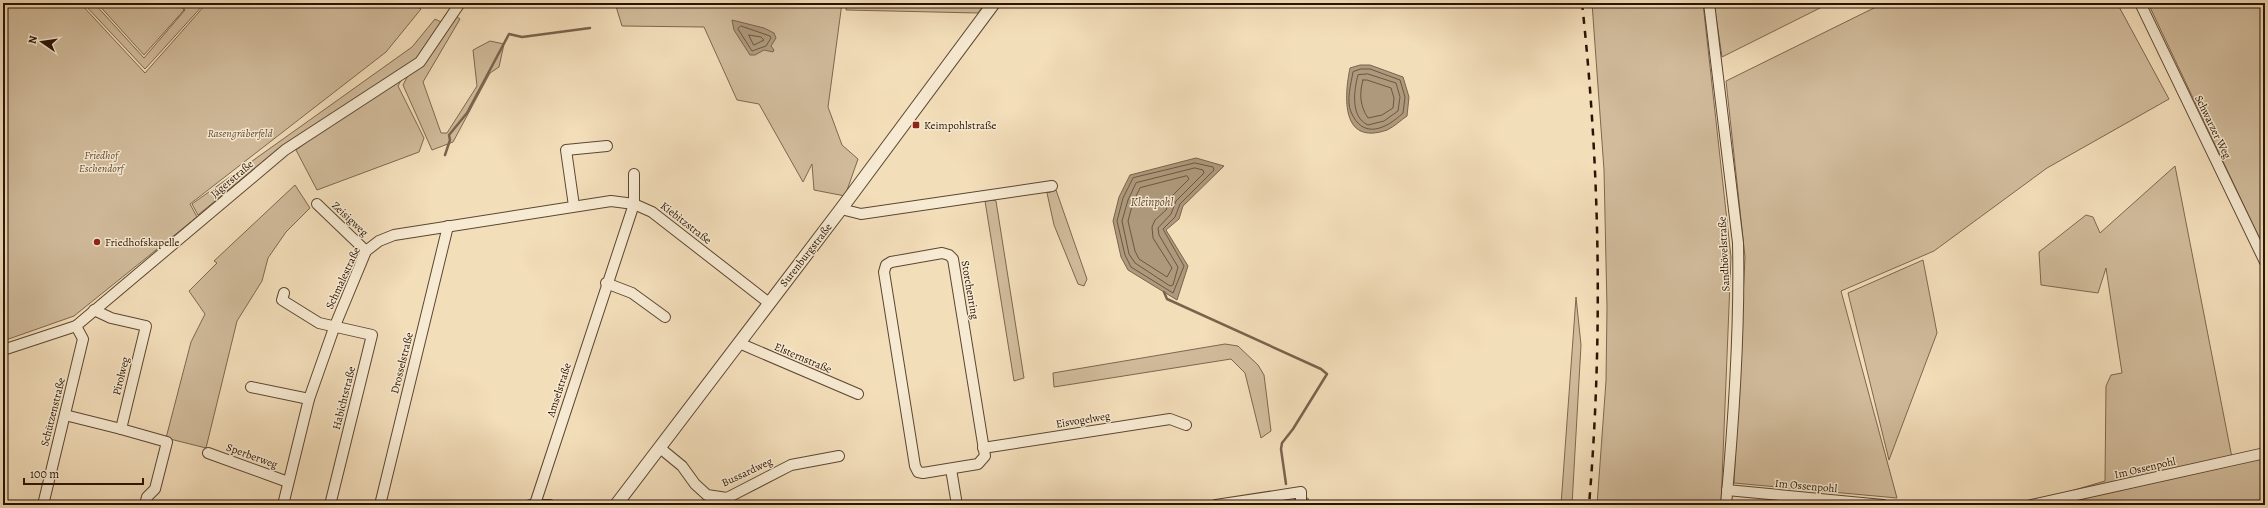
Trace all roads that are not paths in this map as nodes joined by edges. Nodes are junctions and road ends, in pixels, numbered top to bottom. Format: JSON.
{"nodes":[{"id":1,"x":460,"y":3,"type":"edge"},
{"id":2,"x":994,"y":3,"type":"edge"},
{"id":3,"x":1709,"y":3,"type":"edge"},
{"id":4,"x":2140,"y":3,"type":"edge"},
{"id":5,"x":607,"y":146,"type":"dead end"},
{"id":6,"x":634,"y":174,"type":"dead end"},
{"id":7,"x":1052,"y":186,"type":"dead end"},
{"id":8,"x":317,"y":204,"type":"dead end"},
{"id":9,"x":634,"y":204,"type":"junction"},
{"id":10,"x":574,"y":206,"type":"junction"},
{"id":11,"x":841,"y":210,"type":"junction"},
{"id":12,"x":448,"y":226,"type":"junction"},
{"id":13,"x":366,"y":251,"type":"junction"},
{"id":14,"x":2265,"y":262,"type":"edge"},
{"id":15,"x":606,"y":283,"type":"junction"},
{"id":16,"x":284,"y":293,"type":"dead end"},
{"id":17,"x":769,"y":303,"type":"junction"},
{"id":18,"x":94,"y":310,"type":"junction"},
{"id":19,"x":665,"y":318,"type":"dead end"},
{"id":20,"x":76,"y":326,"type":"junction"},
{"id":21,"x":334,"y":328,"type":"junction"},
{"id":22,"x":739,"y":343,"type":"junction"},
{"id":23,"x":3,"y":350,"type":"edge"},
{"id":24,"x":251,"y":387,"type":"dead end"},
{"id":25,"x":858,"y":394,"type":"dead end"},
{"id":26,"x":310,"y":399,"type":"junction"},
{"id":27,"x":64,"y":415,"type":"junction"},
{"id":28,"x":1186,"y":425,"type":"dead end"},
{"id":29,"x":121,"y":429,"type":"junction"},
{"id":30,"x":660,"y":448,"type":"junction"},
{"id":31,"x":984,"y":448,"type":"junction"},
{"id":32,"x":208,"y":453,"type":"dead end"},
{"id":33,"x":2265,"y":453,"type":"edge"},
{"id":34,"x":839,"y":456,"type":"dead end"},
{"id":35,"x":951,"y":470,"type":"junction"},
{"id":36,"x":288,"y":482,"type":"junction"},
{"id":37,"x":1727,"y":490,"type":"junction"},
{"id":38,"x":43,"y":505,"type":"edge"},
{"id":39,"x":146,"y":505,"type":"edge"},
{"id":40,"x":283,"y":505,"type":"edge"},
{"id":41,"x":330,"y":505,"type":"edge"},
{"id":42,"x":380,"y":505,"type":"edge"},
{"id":43,"x":532,"y":505,"type":"edge"},
{"id":44,"x":550,"y":505,"type":"edge"},
{"id":45,"x":616,"y":505,"type":"edge"},
{"id":46,"x":957,"y":505,"type":"edge"},
{"id":47,"x":1216,"y":505,"type":"edge"},
{"id":48,"x":1301,"y":505,"type":"edge"},
{"id":49,"x":1726,"y":505,"type":"edge"},
{"id":50,"x":1883,"y":505,"type":"edge"},
{"id":51,"x":2031,"y":505,"type":"edge"}],
"edges":[{"from":1,"to":18,"type":"street","name":"Jägerstraße"},
{"from":2,"to":11,"type":"street","name":"Surenburgstraße"},
{"from":3,"to":37,"type":"street","name":"Sandhövelstraße"},
{"from":4,"to":14,"type":"street","name":"Schwarzer Weg"},
{"from":5,"to":10,"type":"street"},
{"from":6,"to":9,"type":"street","name":"Amselstraße"},
{"from":7,"to":11,"type":"street"},
{"from":8,"to":13,"type":"street","name":"Zeisigweg"},
{"from":9,"to":10,"type":"street","name":"Kiebitzstraße"},
{"from":9,"to":15,"type":"street","name":"Amselstraße"},
{"from":9,"to":17,"type":"street","name":"Kiebitzstraße"},
{"from":10,"to":12,"type":"street","name":"Kiebitzstraße"},
{"from":11,"to":17,"type":"street","name":"Surenburgstraße"},
{"from":12,"to":13,"type":"street","name":"Schmalestraße"},
{"from":12,"to":42,"type":"street","name":"Drosselstraße"},
{"from":13,"to":21,"type":"street","name":"Schmalestraße"},
{"from":15,"to":19,"type":"street"},
{"from":15,"to":43,"type":"street","name":"Amselstraße"},
{"from":16,"to":21,"type":"street","name":"Schmalestraße"},
{"from":17,"to":22,"type":"street","name":"Surenburgstraße"},
{"from":18,"to":20,"type":"street","name":"Jägerstraße"},
{"from":18,"to":29,"type":"street","name":"Pirolweg"},
{"from":20,"to":23,"type":"street","name":"Jägerstraße"},
{"from":20,"to":27,"type":"street","name":"Schützenstraße"},
{"from":21,"to":26,"type":"street","name":"Schmalestraße"},
{"from":21,"to":41,"type":"street","name":"Habichtstraße"},
{"from":22,"to":25,"type":"street","name":"Elsternstraße"},
{"from":22,"to":30,"type":"street","name":"Surenburgstraße"},
{"from":24,"to":26,"type":"street"},
{"from":26,"to":36,"type":"street","name":"Schmalestraße"},
{"from":27,"to":29,"type":"street"},
{"from":27,"to":38,"type":"street","name":"Schützenstraße"},
{"from":28,"to":31,"type":"street","name":"Eisvogelweg"},
{"from":29,"to":39,"type":"street"},
{"from":30,"to":34,"type":"street","name":"Bussardweg"},
{"from":30,"to":45,"type":"street","name":"Surenburgstraße"},
{"from":31,"to":35,"type":"street","name":"Storchenring"},
{"from":31,"to":35,"type":"street","name":"Storchenring"},
{"from":32,"to":36,"type":"street","name":"Sperberweg"},
{"from":33,"to":51,"type":"street","name":"Im Ossenpohl"},
{"from":35,"to":46,"type":"street"},
{"from":36,"to":40,"type":"street","name":"Schmalestraße"},
{"from":37,"to":49,"type":"street","name":"Sandhövelstraße"},
{"from":37,"to":50,"type":"street","name":"Im Ossenpohl"},
{"from":43,"to":44,"type":"street"},
{"from":47,"to":48,"type":"street"}]}
